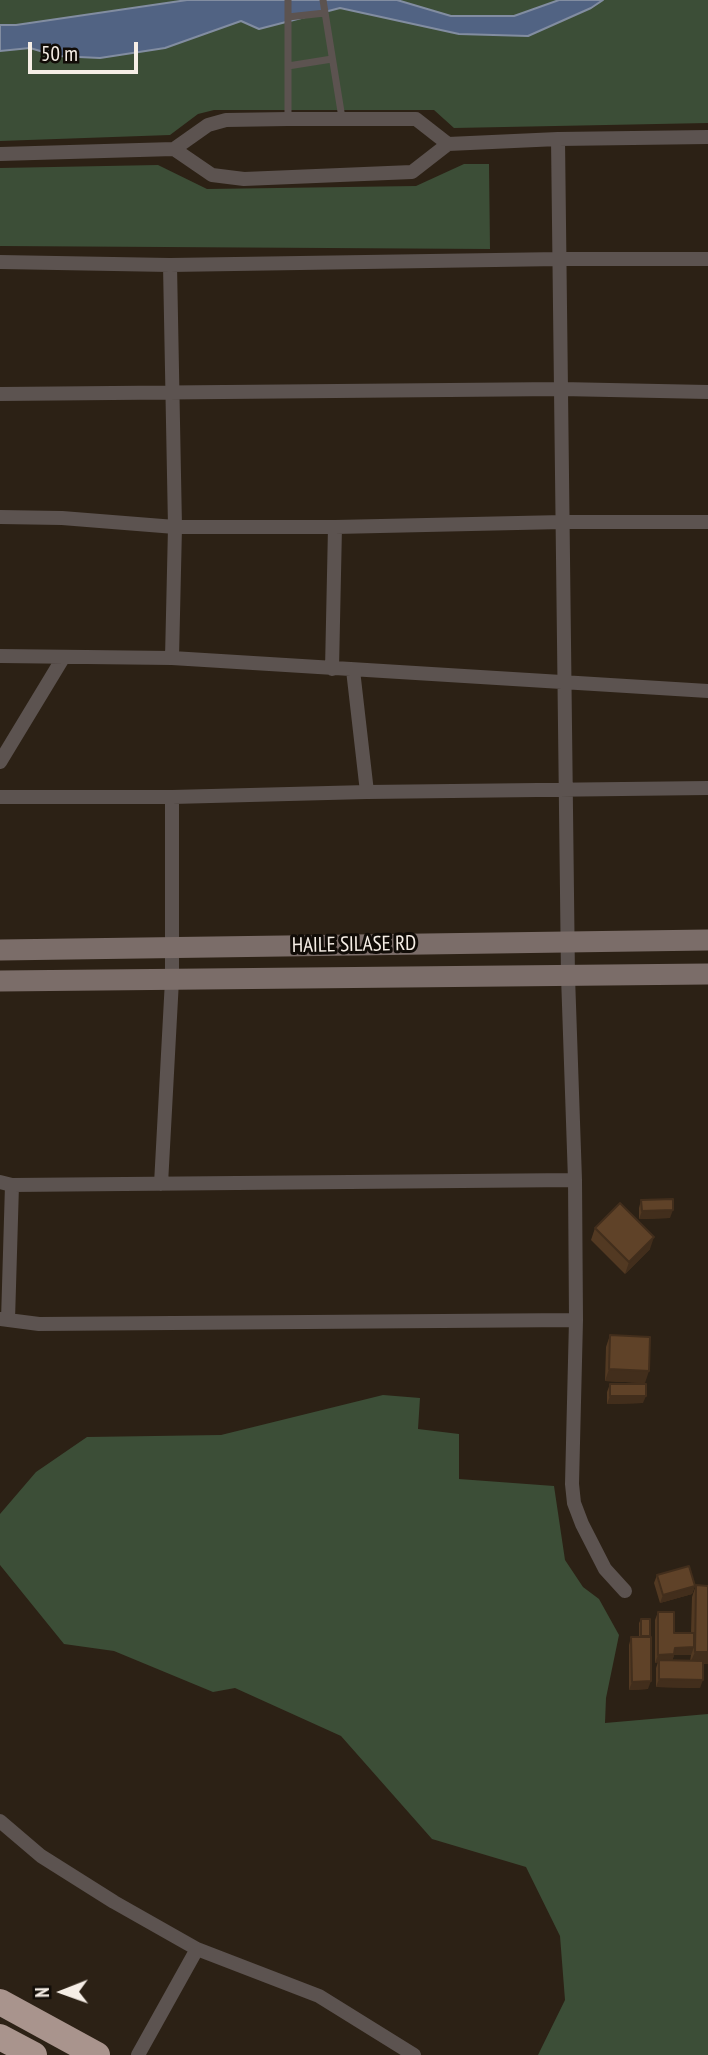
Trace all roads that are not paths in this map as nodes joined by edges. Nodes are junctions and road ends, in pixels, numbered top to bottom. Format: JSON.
{"nodes":[{"id":1,"x":288,"y":0,"type":"edge"},
{"id":2,"x":323,"y":0,"type":"edge"},
{"id":3,"x":325,"y":13,"type":"junction"},
{"id":4,"x":288,"y":17,"type":"junction"},
{"id":5,"x":332,"y":59,"type":"junction"},
{"id":6,"x":288,"y":66,"type":"junction"},
{"id":7,"x":341,"y":111,"type":"junction"},
{"id":8,"x":288,"y":112,"type":"junction"},
{"id":9,"x":708,"y":137,"type":"edge"},
{"id":10,"x":558,"y":139,"type":"junction"},
{"id":11,"x":448,"y":145,"type":"junction"},
{"id":12,"x":174,"y":149,"type":"junction"},
{"id":13,"x":0,"y":154,"type":"edge"},
{"id":14,"x":560,"y":259,"type":"junction"},
{"id":15,"x":708,"y":259,"type":"edge"},
{"id":16,"x":0,"y":262,"type":"edge"},
{"id":17,"x":170,"y":265,"type":"junction"},
{"id":18,"x":561,"y":389,"type":"junction"},
{"id":19,"x":708,"y":392,"type":"edge"},
{"id":20,"x":0,"y":394,"type":"edge"},
{"id":21,"x":171,"y":394,"type":"junction"},
{"id":22,"x":0,"y":517,"type":"edge"},
{"id":23,"x":563,"y":522,"type":"junction"},
{"id":24,"x":708,"y":522,"type":"edge"},
{"id":25,"x":175,"y":527,"type":"junction"},
{"id":26,"x":335,"y":527,"type":"junction"},
{"id":27,"x":0,"y":656,"type":"edge"},
{"id":28,"x":63,"y":657,"type":"junction"},
{"id":29,"x":172,"y":658,"type":"junction"},
{"id":30,"x":332,"y":668,"type":"junction"},
{"id":31,"x":353,"y":670,"type":"junction"},
{"id":32,"x":565,"y":682,"type":"junction"},
{"id":33,"x":708,"y":691,"type":"edge"},
{"id":34,"x":0,"y":762,"type":"edge"},
{"id":35,"x":708,"y":788,"type":"edge"},
{"id":36,"x":566,"y":789,"type":"junction"},
{"id":37,"x":366,"y":792,"type":"junction"},
{"id":38,"x":0,"y":797,"type":"edge"},
{"id":39,"x":172,"y":797,"type":"junction"},
{"id":40,"x":708,"y":940,"type":"edge"},
{"id":41,"x":569,"y":941,"type":"junction"},
{"id":42,"x":173,"y":948,"type":"junction"},
{"id":43,"x":7,"y":950,"type":"edge"},
{"id":44,"x":708,"y":974,"type":"edge"},
{"id":45,"x":568,"y":976,"type":"junction"},
{"id":46,"x":172,"y":980,"type":"junction"},
{"id":47,"x":7,"y":981,"type":"edge"},
{"id":48,"x":575,"y":1180,"type":"junction"},
{"id":49,"x":6,"y":1184,"type":"edge"},
{"id":50,"x":161,"y":1184,"type":"junction"},
{"id":51,"x":4,"y":1320,"type":"edge"},
{"id":52,"x":576,"y":1320,"type":"junction"},
{"id":53,"x":625,"y":1591,"type":"dead end"},
{"id":54,"x":0,"y":1821,"type":"edge"},
{"id":55,"x":197,"y":1948,"type":"junction"},
{"id":56,"x":0,"y":2003,"type":"edge"},
{"id":57,"x":0,"y":2037,"type":"edge"},
{"id":58,"x":34,"y":2055,"type":"edge"},
{"id":59,"x":97,"y":2055,"type":"edge"},
{"id":60,"x":138,"y":2055,"type":"edge"},
{"id":61,"x":414,"y":2055,"type":"edge"}],
"edges":[{"from":1,"to":4,"type":"lane"},
{"from":2,"to":3,"type":"lane"},
{"from":3,"to":4,"type":"lane"},
{"from":3,"to":5,"type":"lane"},
{"from":4,"to":6,"type":"lane"},
{"from":5,"to":6,"type":"lane"},
{"from":5,"to":7,"type":"lane"},
{"from":6,"to":8,"type":"lane"},
{"from":7,"to":8,"type":"street"},
{"from":7,"to":11,"type":"street"},
{"from":8,"to":12,"type":"street"},
{"from":9,"to":10,"type":"street"},
{"from":10,"to":11,"type":"street"},
{"from":10,"to":14,"type":"street"},
{"from":11,"to":12,"type":"street"},
{"from":12,"to":13,"type":"street"},
{"from":14,"to":15,"type":"street"},
{"from":14,"to":17,"type":"street"},
{"from":14,"to":18,"type":"street"},
{"from":16,"to":17,"type":"street"},
{"from":17,"to":21,"type":"street"},
{"from":18,"to":19,"type":"street"},
{"from":18,"to":21,"type":"street"},
{"from":18,"to":23,"type":"street"},
{"from":20,"to":21,"type":"street"},
{"from":21,"to":25,"type":"street"},
{"from":22,"to":25,"type":"street"},
{"from":23,"to":24,"type":"street"},
{"from":23,"to":26,"type":"street"},
{"from":23,"to":32,"type":"street"},
{"from":25,"to":26,"type":"street"},
{"from":25,"to":29,"type":"street"},
{"from":26,"to":30,"type":"street"},
{"from":27,"to":28,"type":"street"},
{"from":28,"to":29,"type":"street"},
{"from":28,"to":34,"type":"street"},
{"from":29,"to":30,"type":"street"},
{"from":30,"to":31,"type":"street"},
{"from":31,"to":32,"type":"street"},
{"from":31,"to":37,"type":"street"},
{"from":32,"to":33,"type":"street"},
{"from":32,"to":36,"type":"street"},
{"from":35,"to":36,"type":"street"},
{"from":36,"to":37,"type":"street"},
{"from":36,"to":41,"type":"street"},
{"from":37,"to":39,"type":"street"},
{"from":38,"to":39,"type":"street"},
{"from":39,"to":42,"type":"street"},
{"from":40,"to":41,"type":"main road","name":"HAILE SILASE RD"},
{"from":41,"to":42,"type":"main road","name":"HAILE SILASE RD"},
{"from":41,"to":45,"type":"street"},
{"from":42,"to":43,"type":"main road","name":"HAILE SILASE RD"},
{"from":42,"to":46,"type":"street"},
{"from":43,"to":47,"type":"main road"},
{"from":44,"to":45,"type":"main road","name":"HAILE SILASE RD"},
{"from":45,"to":46,"type":"main road","name":"HAILE SILASE RD"},
{"from":45,"to":48,"type":"street"},
{"from":46,"to":47,"type":"main road","name":"HAILE SILASE RD"},
{"from":46,"to":50,"type":"street"},
{"from":48,"to":50,"type":"street"},
{"from":48,"to":52,"type":"street"},
{"from":49,"to":50,"type":"street"},
{"from":49,"to":51,"type":"street"},
{"from":51,"to":52,"type":"street"},
{"from":52,"to":53,"type":"street"},
{"from":54,"to":55,"type":"street"},
{"from":55,"to":60,"type":"street"},
{"from":55,"to":61,"type":"street"},
{"from":56,"to":59,"type":"highway"},
{"from":57,"to":58,"type":"highway"}]}
